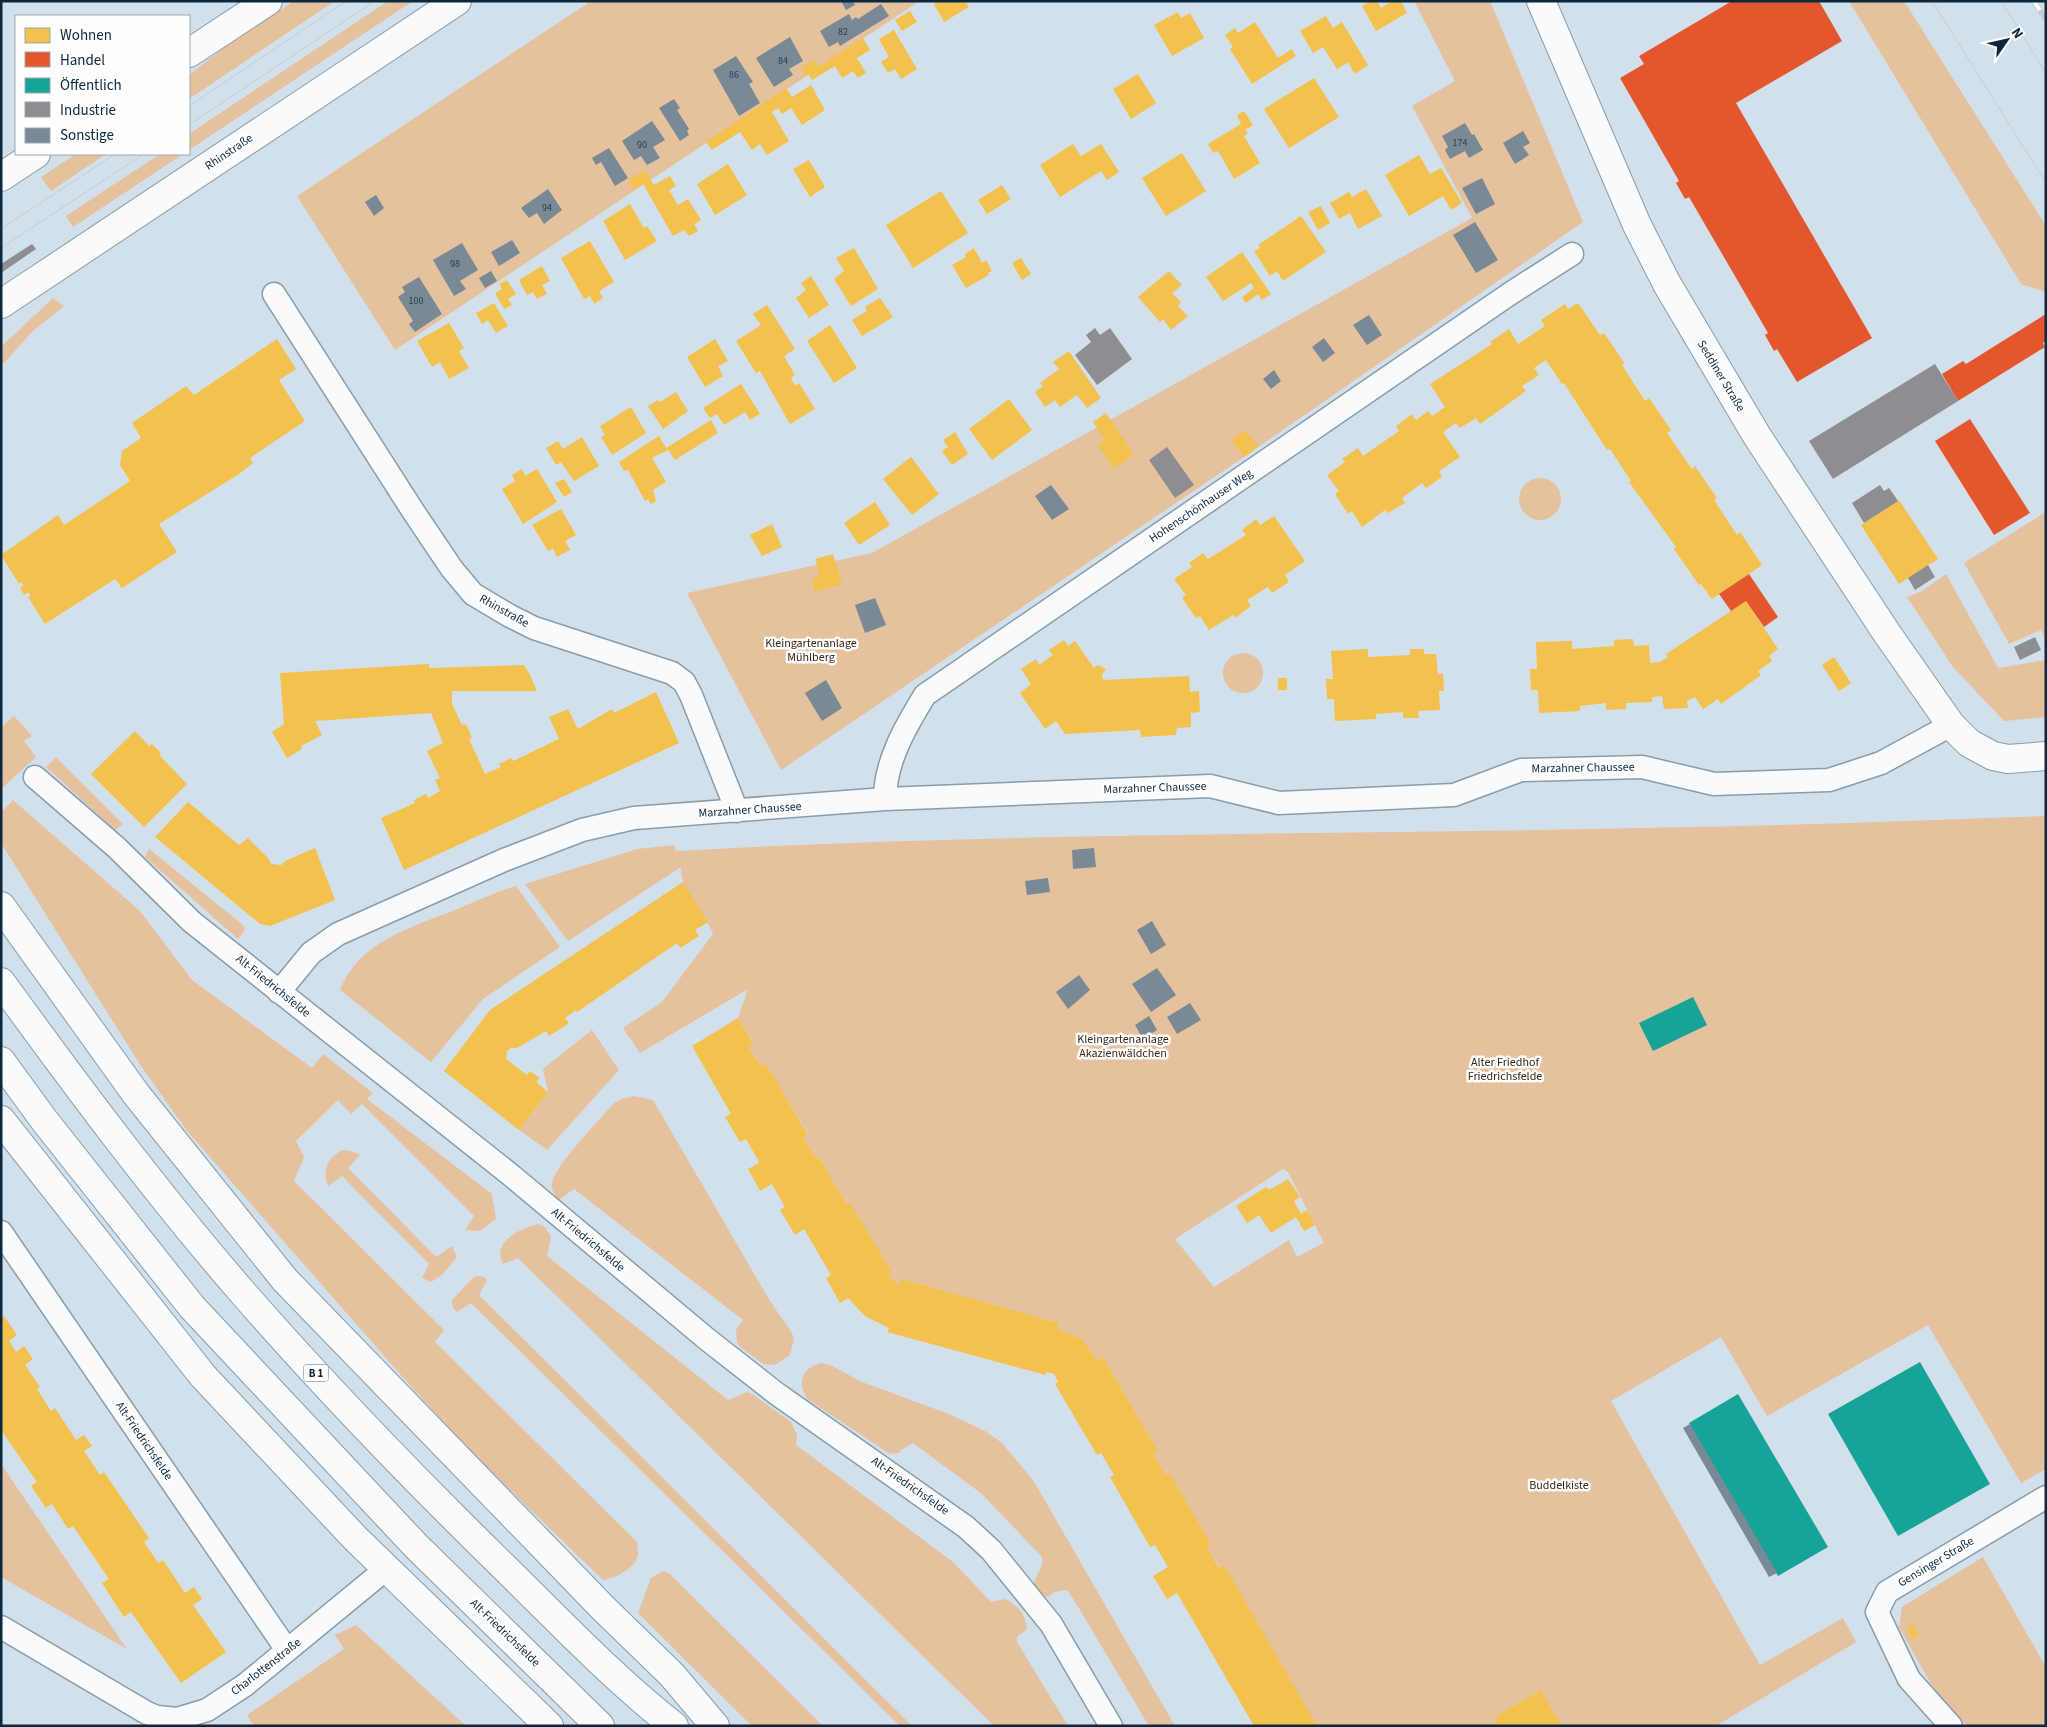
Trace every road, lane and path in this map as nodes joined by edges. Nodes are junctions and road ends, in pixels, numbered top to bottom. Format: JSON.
{"nodes":[{"id":1,"x":268,"y":1,"type":"edge"},
{"id":2,"x":457,"y":1,"type":"edge"},
{"id":3,"x":1541,"y":1,"type":"edge"},
{"id":4,"x":190,"y":52,"type":"edge"},
{"id":5,"x":34,"y":155,"type":"edge"},
{"id":6,"x":1,"y":177,"type":"edge"},
{"id":7,"x":1572,"y":254,"type":"dead end"},
{"id":8,"x":274,"y":294,"type":"dead end"},
{"id":9,"x":1,"y":304,"type":"edge"},
{"id":10,"x":1951,"y":725,"type":"junction"},
{"id":11,"x":2046,"y":756,"type":"edge"},
{"id":12,"x":35,"y":777,"type":"dead end"},
{"id":13,"x":885,"y":799,"type":"junction"},
{"id":14,"x":737,"y":811,"type":"junction"},
{"id":15,"x":1,"y":906,"type":"edge"},
{"id":16,"x":1,"y":982,"type":"edge"},
{"id":17,"x":279,"y":992,"type":"junction"},
{"id":18,"x":1,"y":1062,"type":"edge"},
{"id":19,"x":1,"y":1120,"type":"edge"},
{"id":20,"x":1,"y":1232,"type":"edge"},
{"id":21,"x":2046,"y":1497,"type":"edge"},
{"id":22,"x":386,"y":1569,"type":"junction"},
{"id":23,"x":1,"y":1627,"type":"edge"},
{"id":24,"x":287,"y":1650,"type":"junction"},
{"id":25,"x":549,"y":1726,"type":"edge"},
{"id":26,"x":600,"y":1726,"type":"edge"},
{"id":27,"x":674,"y":1726,"type":"edge"},
{"id":28,"x":715,"y":1726,"type":"edge"},
{"id":29,"x":1111,"y":1726,"type":"edge"},
{"id":30,"x":1950,"y":1726,"type":"edge"}],
"edges":[{"from":1,"to":4,"type":"main road"},
{"from":2,"to":9,"type":"main road","name":"Rhinstraße"},
{"from":3,"to":10,"type":"main road","name":"Seddiner Straße"},
{"from":5,"to":6,"type":"main road"},
{"from":7,"to":13,"type":"street","name":"Hohenschönhauser Weg"},
{"from":8,"to":14,"type":"street","name":"Rhinstraße"},
{"from":10,"to":11,"type":"main road"},
{"from":10,"to":13,"type":"street","name":"Marzahner Chaussee"},
{"from":12,"to":17,"type":"street","name":"Alt-Friedrichsfelde"},
{"from":13,"to":14,"type":"street","name":"Marzahner Chaussee"},
{"from":14,"to":17,"type":"street","name":"Marzahner Chaussee"},
{"from":15,"to":28,"type":"main road"},
{"from":16,"to":27,"type":"main road","number":"B 1"},
{"from":17,"to":29,"type":"street","name":"Alt-Friedrichsfelde"},
{"from":18,"to":26,"type":"main road","name":"Alt-Friedrichsfelde"},
{"from":19,"to":22,"type":"main road"},
{"from":20,"to":24,"type":"street","name":"Alt-Friedrichsfelde"},
{"from":21,"to":30,"type":"street","name":"Gensinger Straße"},
{"from":22,"to":24,"type":"street","name":"Charlottenstraße"},
{"from":22,"to":25,"type":"main road"},
{"from":23,"to":24,"type":"street","name":"Charlottenstraße"}]}
